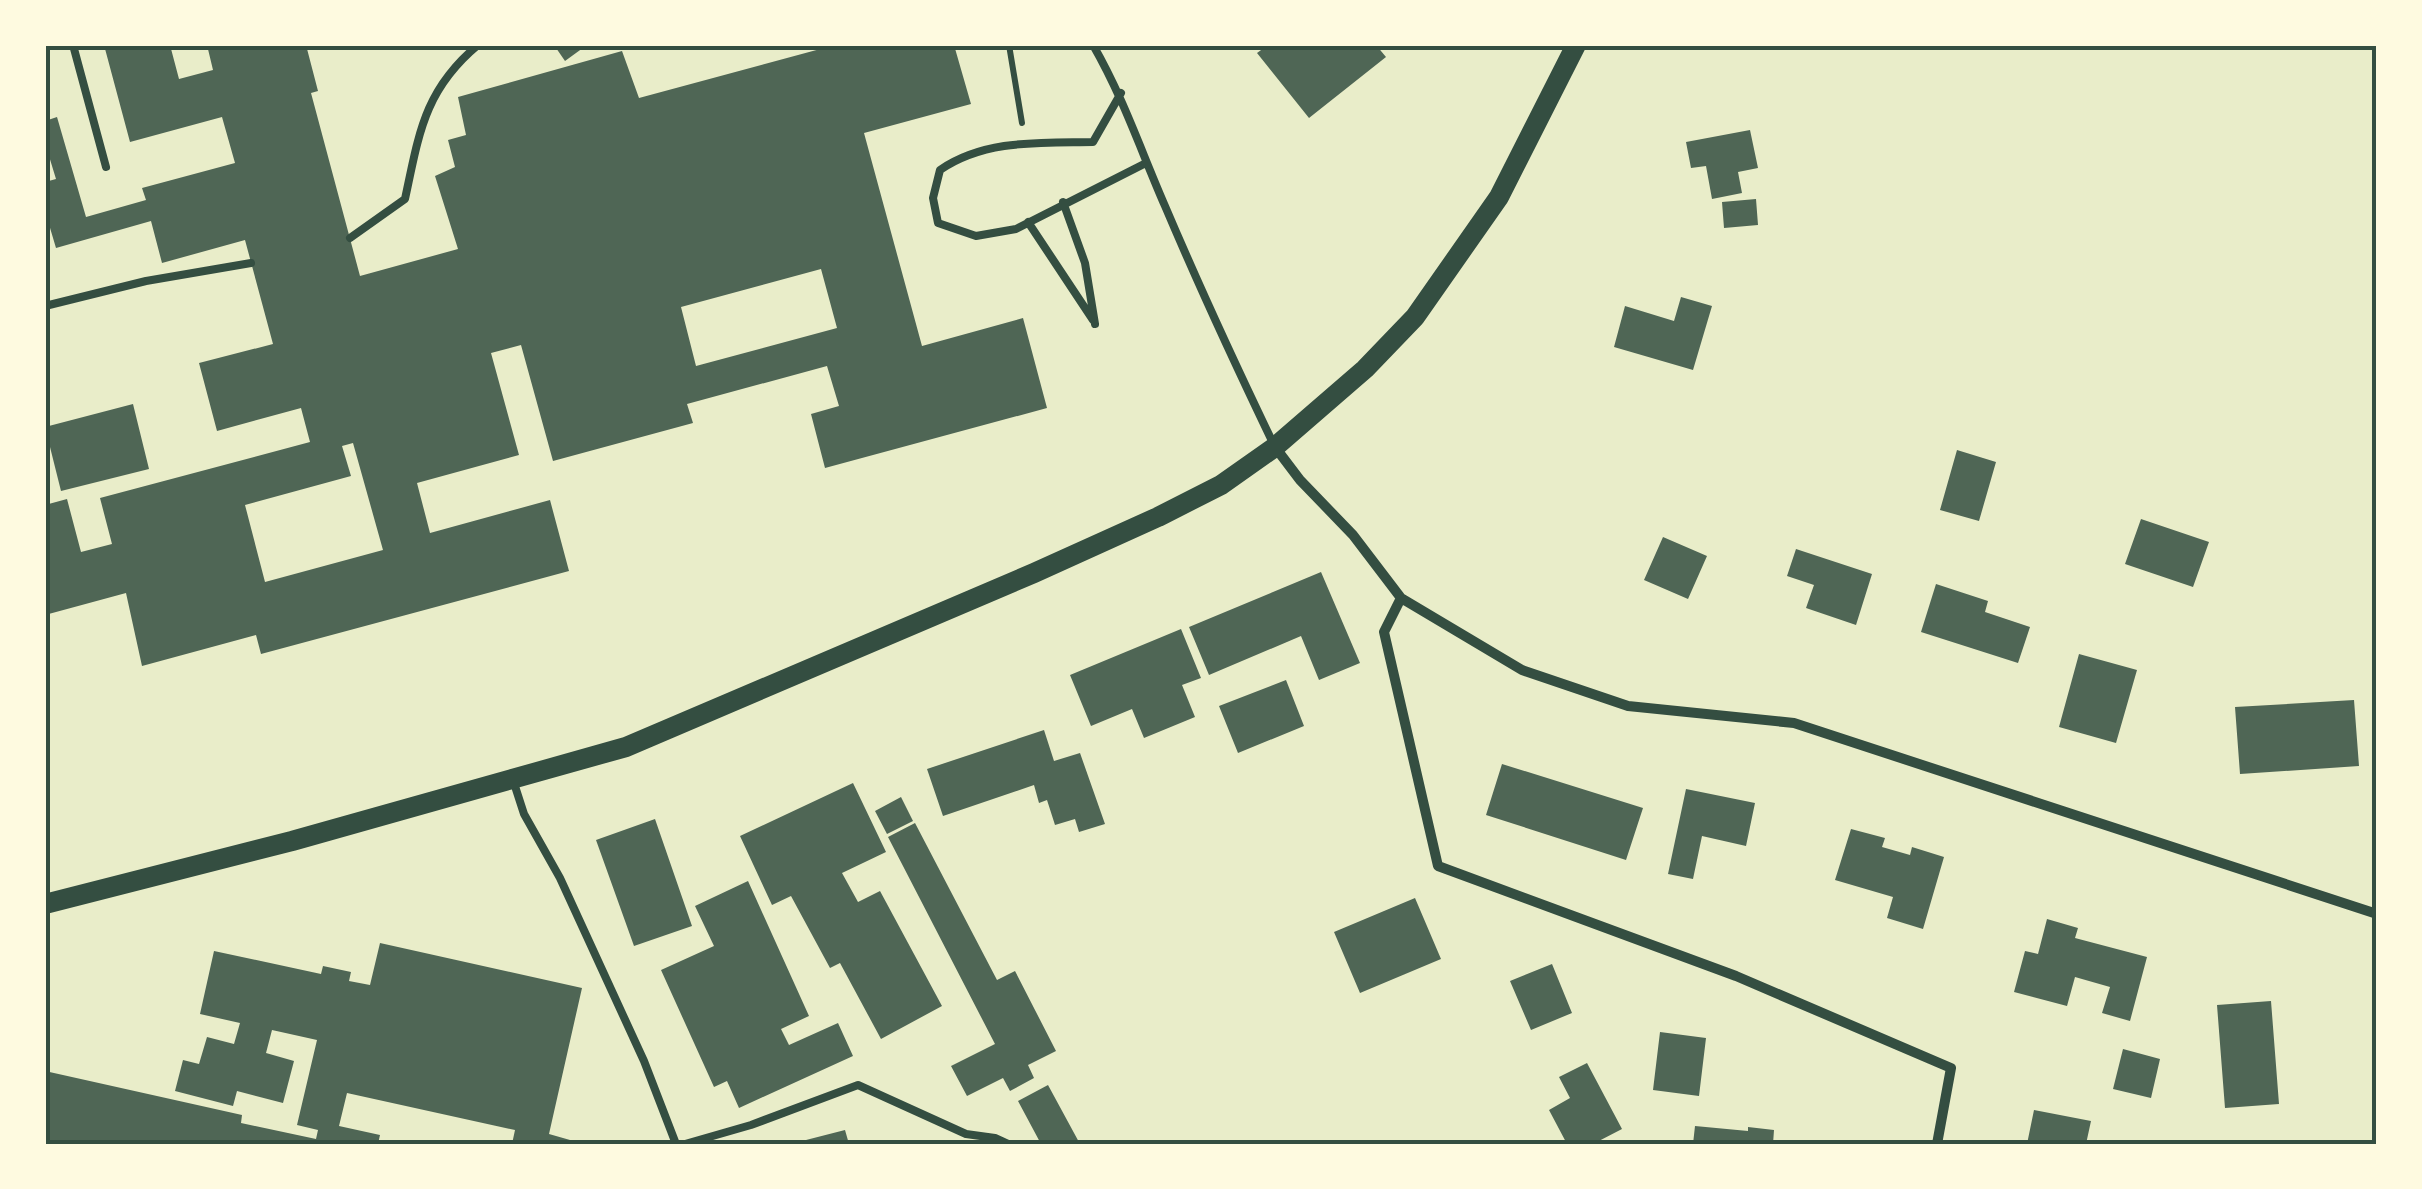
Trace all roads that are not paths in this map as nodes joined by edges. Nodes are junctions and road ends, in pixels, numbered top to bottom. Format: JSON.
{"nodes":[{"id":1,"x":73,"y":45,"type":"edge"},
{"id":2,"x":478,"y":45,"type":"edge"},
{"id":3,"x":1094,"y":45,"type":"edge"},
{"id":4,"x":1576,"y":45,"type":"edge"},
{"id":5,"x":1121,"y":93,"type":"junction"},
{"id":6,"x":1146,"y":162,"type":"junction"},
{"id":7,"x":106,"y":167,"type":"dead end"},
{"id":8,"x":1064,"y":202,"type":"junction"},
{"id":9,"x":1028,"y":222,"type":"junction"},
{"id":10,"x":350,"y":238,"type":"dead end"},
{"id":11,"x":251,"y":262,"type":"dead end"},
{"id":12,"x":45,"y":306,"type":"edge"},
{"id":13,"x":1276,"y":447,"type":"junction"},
{"id":14,"x":1401,"y":598,"type":"junction"},
{"id":15,"x":513,"y":780,"type":"junction"},
{"id":16,"x":45,"y":904,"type":"edge"},
{"id":17,"x":2377,"y":914,"type":"edge"},
{"id":18,"x":676,"y":1144,"type":"edge"},
{"id":19,"x":684,"y":1144,"type":"edge"},
{"id":20,"x":1008,"y":1144,"type":"edge"},
{"id":21,"x":1937,"y":1144,"type":"edge"}],
"edges":[{"from":1,"to":7,"type":"lane"},
{"from":2,"to":10,"type":"lane"},
{"from":3,"to":5,"type":"lane"},
{"from":4,"to":13,"type":"main road"},
{"from":5,"to":6,"type":"lane"},
{"from":5,"to":9,"type":"lane"},
{"from":6,"to":8,"type":"lane"},
{"from":6,"to":13,"type":"lane"},
{"from":8,"to":9,"type":"lane"},
{"from":8,"to":9,"type":"lane"},
{"from":11,"to":12,"type":"lane"},
{"from":13,"to":14,"type":"street"},
{"from":13,"to":15,"type":"main road"},
{"from":14,"to":17,"type":"street"},
{"from":14,"to":21,"type":"street"},
{"from":15,"to":16,"type":"main road"},
{"from":15,"to":18,"type":"lane"},
{"from":19,"to":20,"type":"lane"}]}
